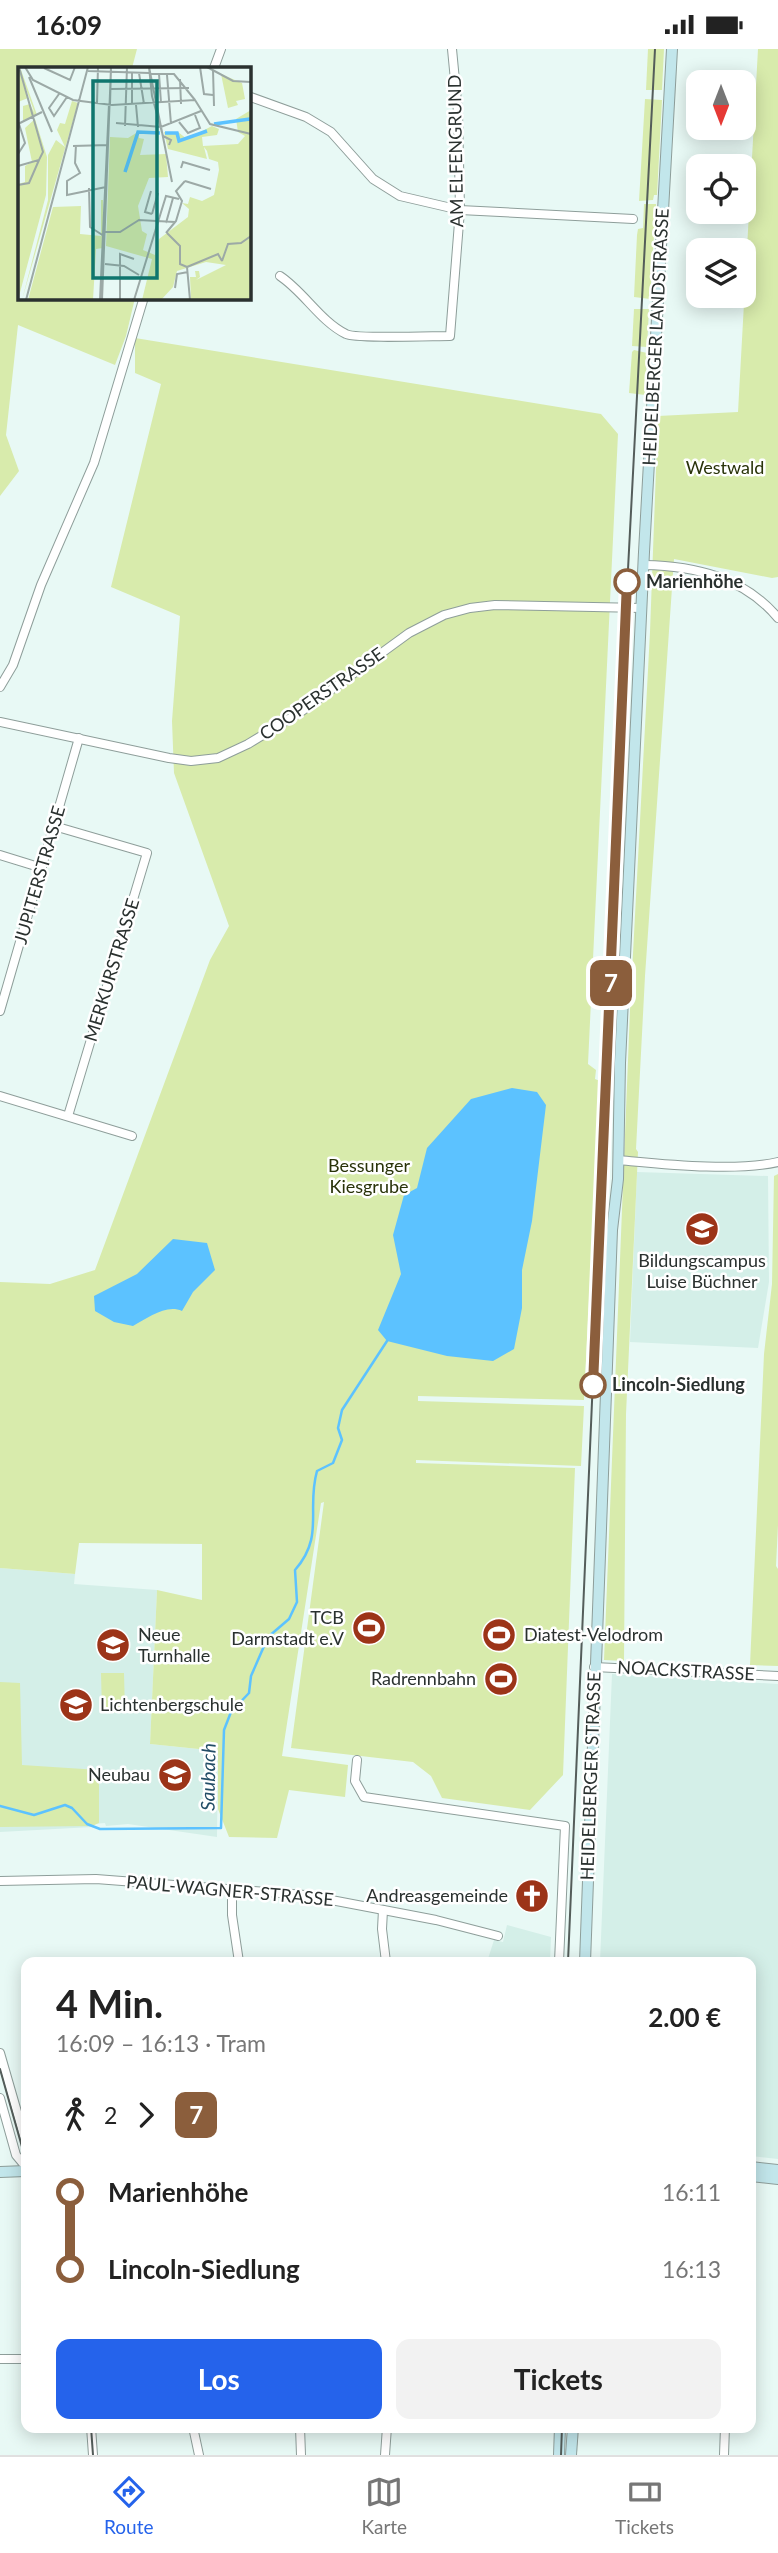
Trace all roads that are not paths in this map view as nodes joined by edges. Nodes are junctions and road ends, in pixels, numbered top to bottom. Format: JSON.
{"nodes":[{"id":1,"x":221,"y":49,"type":"edge"},
{"id":2,"x":452,"y":49,"type":"edge"},
{"id":3,"x":672,"y":49,"type":"edge"},
{"id":4,"x":215,"y":67,"type":"edge"},
{"id":5,"x":250,"y":97,"type":"edge"},
{"id":6,"x":460,"y":210,"type":"junction"},
{"id":7,"x":633,"y":219,"type":"dead end"},
{"id":8,"x":280,"y":277,"type":"dead end"},
{"id":9,"x":143,"y":299,"type":"edge"},
{"id":10,"x":644,"y":565,"type":"junction"},
{"id":11,"x":642,"y":608,"type":"junction"},
{"id":12,"x":778,"y":618,"type":"edge"},
{"id":13,"x":641,"y":625,"type":"joint"},
{"id":14,"x":0,"y":687,"type":"edge"},
{"id":15,"x":0,"y":722,"type":"edge"},
{"id":16,"x":79,"y":738,"type":"junction"},
{"id":17,"x":54,"y":826,"type":"junction"},
{"id":18,"x":0,"y":855,"type":"edge"},
{"id":19,"x":42,"y":868,"type":"junction"},
{"id":20,"x":0,"y":1011,"type":"edge"},
{"id":21,"x":0,"y":1097,"type":"edge"},
{"id":22,"x":68,"y":1116,"type":"junction"},
{"id":23,"x":132,"y":1136,"type":"dead end"},
{"id":24,"x":618,"y":1160,"type":"junction"},
{"id":25,"x":778,"y":1162,"type":"edge"},
{"id":26,"x":594,"y":1667,"type":"junction"},
{"id":27,"x":778,"y":1675,"type":"edge"},
{"id":28,"x":357,"y":1760,"type":"dead end"},
{"id":29,"x":0,"y":1881,"type":"edge"},
{"id":30,"x":232,"y":1889,"type":"junction"},
{"id":31,"x":383,"y":1910,"type":"junction"},
{"id":32,"x":498,"y":1936,"type":"dead end"},
{"id":33,"x":238,"y":1957,"type":"edge"},
{"id":34,"x":385,"y":1957,"type":"edge"},
{"id":35,"x":559,"y":1957,"type":"edge"},
{"id":36,"x":585,"y":1957,"type":"edge"},
{"id":37,"x":0,"y":2053,"type":"edge"},
{"id":38,"x":0,"y":2098,"type":"edge"},
{"id":39,"x":21,"y":2126,"type":"edge"},
{"id":40,"x":21,"y":2162,"type":"edge"},
{"id":41,"x":756,"y":2168,"type":"edge"},
{"id":42,"x":21,"y":2170,"type":"edge"},
{"id":43,"x":778,"y":2170,"type":"edge"},
{"id":44,"x":0,"y":2172,"type":"edge"},
{"id":45,"x":756,"y":2177,"type":"edge"},
{"id":46,"x":778,"y":2179,"type":"edge"},
{"id":47,"x":21,"y":2358,"type":"edge"},
{"id":48,"x":0,"y":2359,"type":"edge"},
{"id":49,"x":91,"y":2433,"type":"edge"},
{"id":50,"x":194,"y":2433,"type":"edge"},
{"id":51,"x":300,"y":2433,"type":"edge"},
{"id":52,"x":387,"y":2433,"type":"edge"},
{"id":53,"x":560,"y":2433,"type":"edge"},
{"id":54,"x":573,"y":2433,"type":"edge"},
{"id":55,"x":726,"y":2433,"type":"edge"},
{"id":56,"x":93,"y":2455,"type":"edge"},
{"id":57,"x":199,"y":2455,"type":"edge"},
{"id":58,"x":301,"y":2455,"type":"edge"},
{"id":59,"x":385,"y":2455,"type":"edge"},
{"id":60,"x":559,"y":2455,"type":"edge"},
{"id":61,"x":571,"y":2455,"type":"edge"},
{"id":62,"x":724,"y":2455,"type":"edge"}],
"edges":[{"from":1,"to":4,"type":"street"},
{"from":2,"to":6,"type":"street","name":"AM ELFENGRUND"},
{"from":3,"to":10,"type":"street","name":"HEIDELBERGER LANDSTRASSE"},
{"from":5,"to":6,"type":"street"},
{"from":6,"to":7,"type":"street"},
{"from":6,"to":8,"type":"street","name":"AM ELFENGRUND"},
{"from":9,"to":14,"type":"street"},
{"from":10,"to":11,"type":"street","name":"HEIDELBERGER LANDSTRASSE"},
{"from":10,"to":12,"type":"street"},
{"from":11,"to":13,"type":"street","name":"HEIDELBERGER LANDSTRASSE"},
{"from":11,"to":16,"type":"street","name":"COOPERSTRASSE"},
{"from":13,"to":24,"type":"street","name":"HEIDELBERGER STRASSE"},
{"from":15,"to":16,"type":"street","name":"COOPERSTRASSE"},
{"from":16,"to":17,"type":"street","name":"JUPITERSTRASSE"},
{"from":17,"to":19,"type":"street","name":"JUPITERSTRASSE"},
{"from":17,"to":22,"type":"street","name":"MERKURSTRASSE"},
{"from":18,"to":19,"type":"street"},
{"from":19,"to":20,"type":"street","name":"JUPITERSTRASSE"},
{"from":21,"to":22,"type":"street"},
{"from":22,"to":23,"type":"street"},
{"from":24,"to":25,"type":"street"},
{"from":24,"to":26,"type":"street","name":"HEIDELBERGER STRASSE"},
{"from":26,"to":27,"type":"street","name":"NOACKSTRASSE"},
{"from":26,"to":36,"type":"street","name":"HEIDELBERGER STRASSE"},
{"from":28,"to":35,"type":"street","name":"HEIDELBERGER STRASSE"},
{"from":29,"to":30,"type":"street","name":"PAUL-WAGNER-STRASSE"},
{"from":30,"to":31,"type":"street","name":"PAUL-WAGNER-STRASSE"},
{"from":30,"to":33,"type":"street"},
{"from":31,"to":32,"type":"street","name":"PAUL-WAGNER-STRASSE"},
{"from":31,"to":34,"type":"street"},
{"from":37,"to":39,"type":"street"},
{"from":38,"to":40,"type":"street"},
{"from":41,"to":43,"type":"street"},
{"from":42,"to":44,"type":"street"},
{"from":45,"to":46,"type":"street"},
{"from":47,"to":48,"type":"street"},
{"from":49,"to":56,"type":"street"},
{"from":50,"to":57,"type":"street"},
{"from":51,"to":58,"type":"street"},
{"from":52,"to":59,"type":"street"},
{"from":53,"to":60,"type":"street"},
{"from":54,"to":61,"type":"street"},
{"from":55,"to":62,"type":"street"}]}
